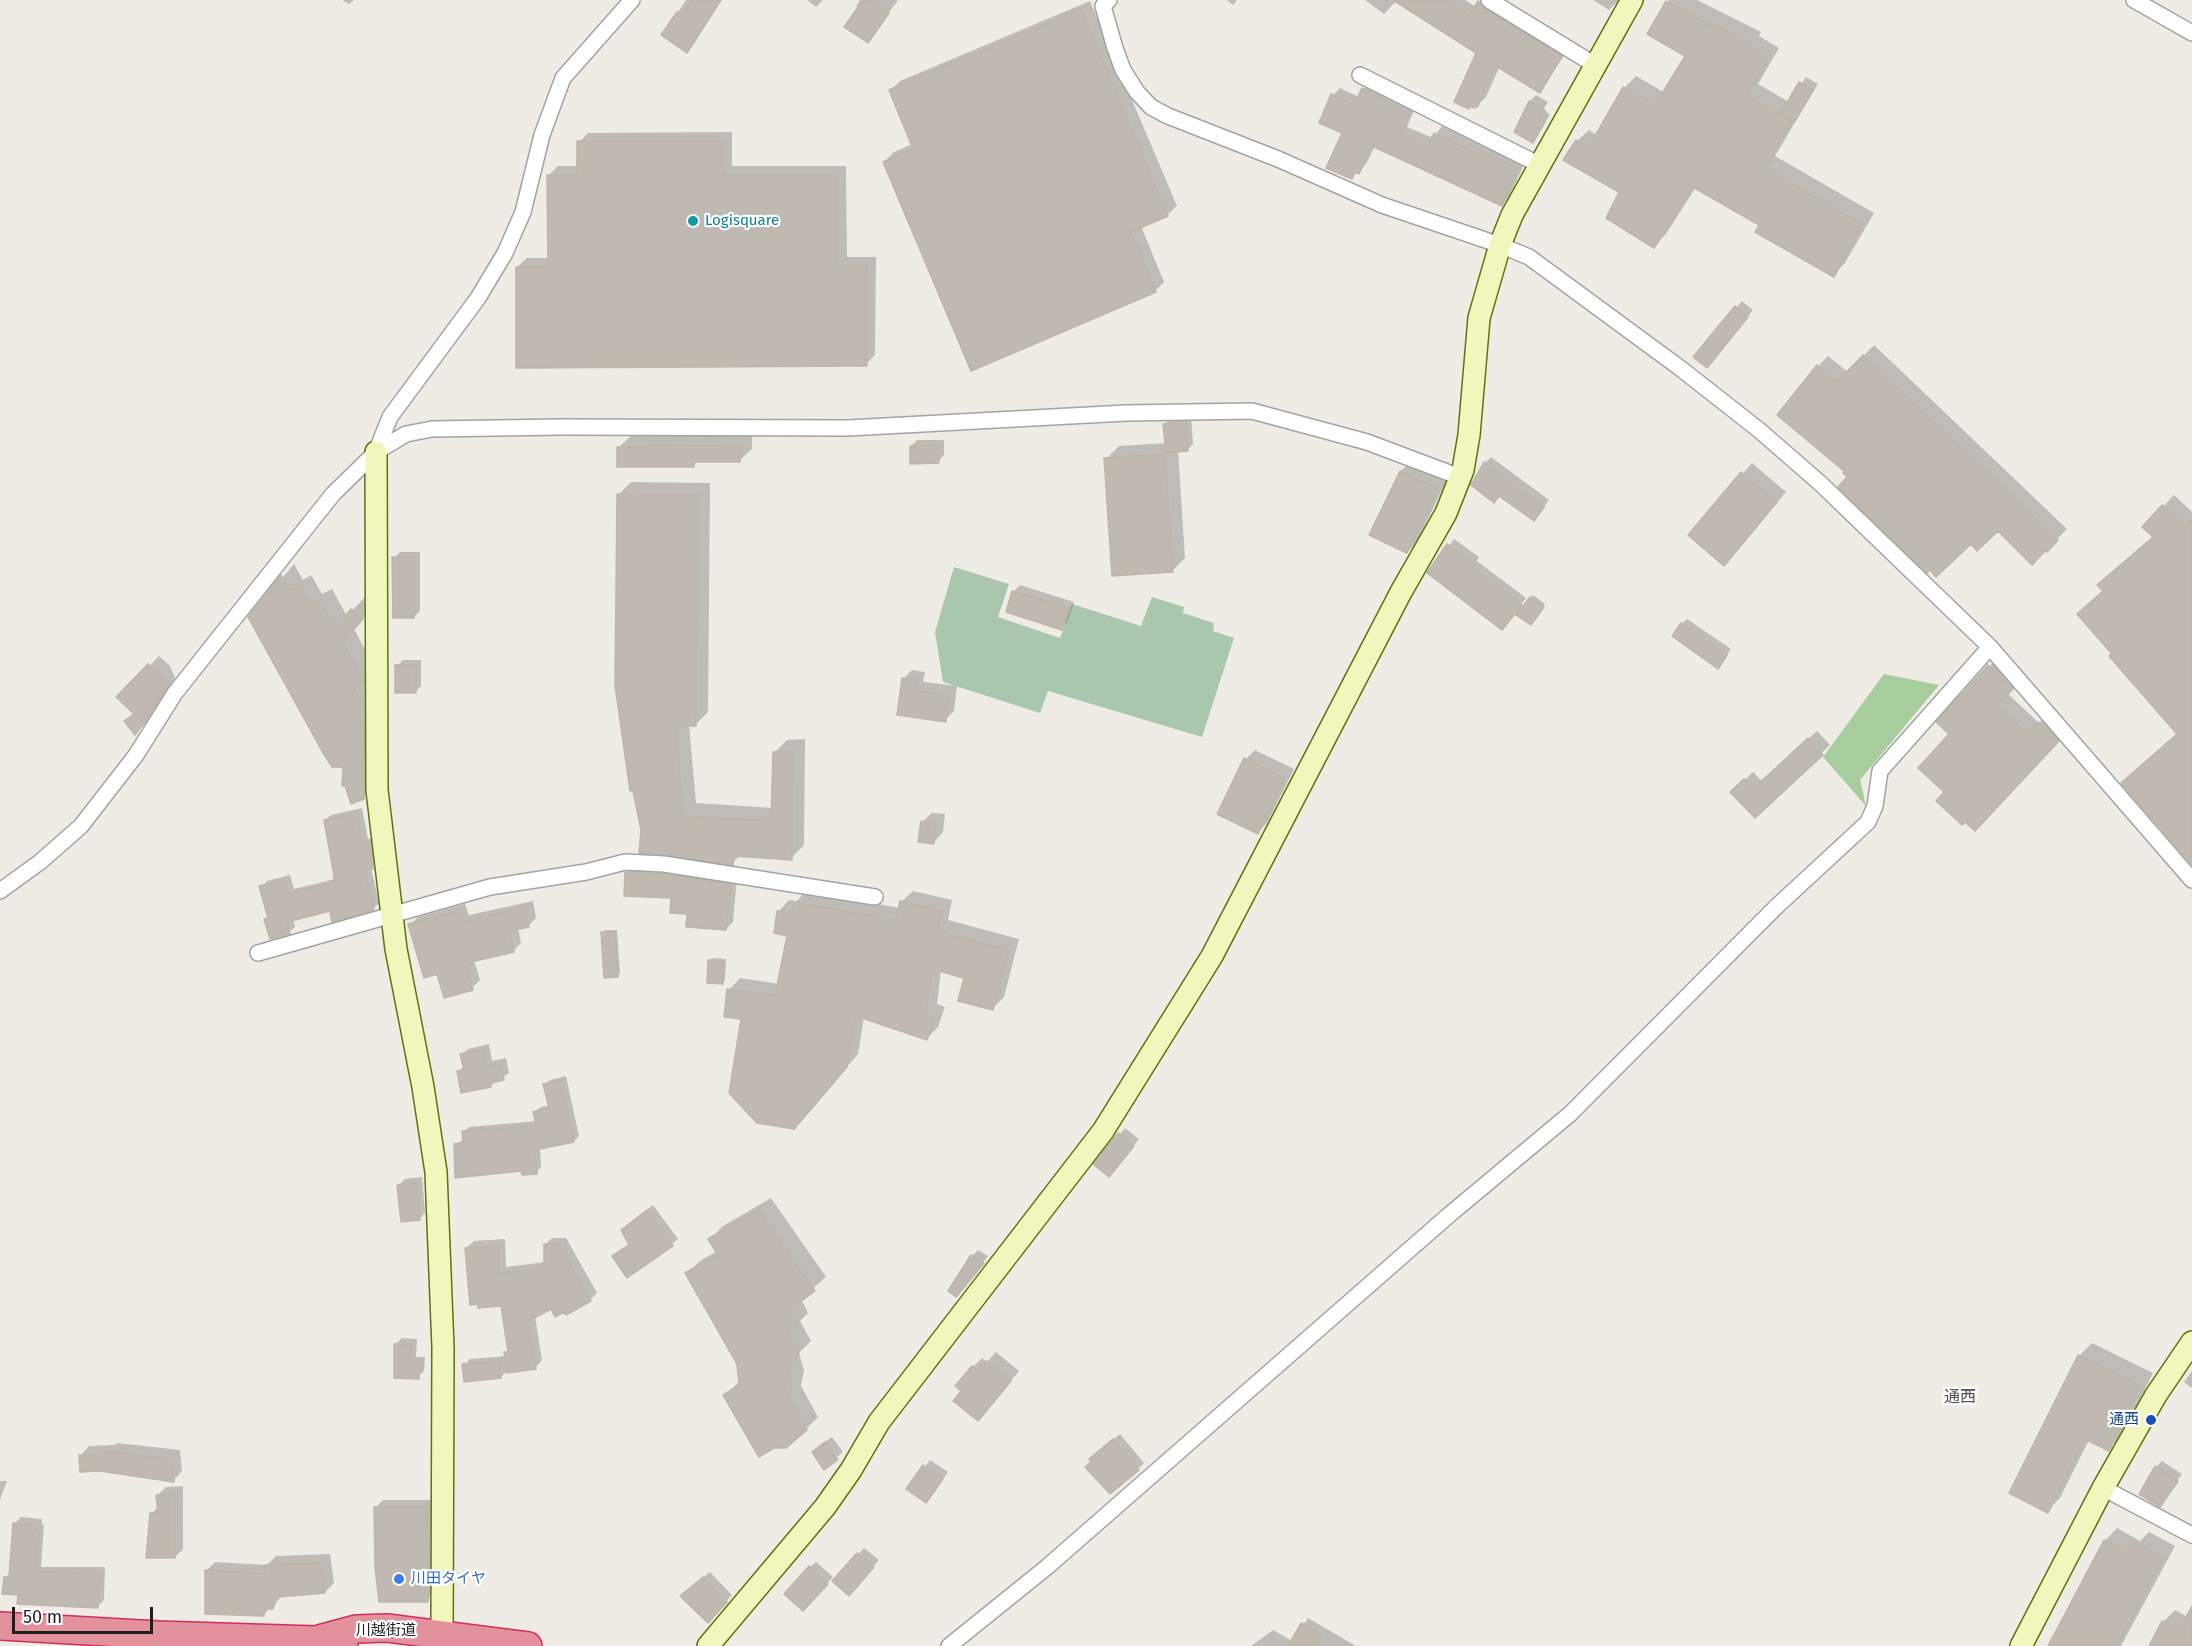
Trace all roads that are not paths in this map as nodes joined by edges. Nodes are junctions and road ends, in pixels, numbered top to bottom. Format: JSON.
{"nodes":[{"id":1,"x":632,"y":0,"type":"edge"},
{"id":2,"x":1109,"y":0,"type":"edge"},
{"id":3,"x":1489,"y":0,"type":"edge"},
{"id":4,"x":1632,"y":0,"type":"edge"},
{"id":5,"x":2134,"y":0,"type":"edge"},
{"id":6,"x":2192,"y":33,"type":"edge"},
{"id":7,"x":1595,"y":65,"type":"junction"},
{"id":8,"x":1360,"y":75,"type":"dead end"},
{"id":9,"x":1540,"y":165,"type":"junction"},
{"id":10,"x":1500,"y":245,"type":"junction"},
{"id":11,"x":376,"y":452,"type":"junction"},
{"id":12,"x":1460,"y":477,"type":"junction"},
{"id":13,"x":1990,"y":648,"type":"junction"},
{"id":14,"x":2192,"y":880,"type":"edge"},
{"id":15,"x":0,"y":891,"type":"edge"},
{"id":16,"x":875,"y":897,"type":"dead end"},
{"id":17,"x":393,"y":915,"type":"junction"},
{"id":18,"x":258,"y":953,"type":"dead end"},
{"id":19,"x":2192,"y":1342,"type":"edge"},
{"id":20,"x":2103,"y":1488,"type":"junction"},
{"id":21,"x":2192,"y":1535,"type":"edge"},
{"id":22,"x":0,"y":1626,"type":"edge"},
{"id":23,"x":442,"y":1633,"type":"junction"},
{"id":24,"x":315,"y":1640,"type":"junction"},
{"id":25,"x":344,"y":1646,"type":"edge"},
{"id":26,"x":528,"y":1646,"type":"edge"},
{"id":27,"x":708,"y":1646,"type":"edge"},
{"id":28,"x":949,"y":1646,"type":"edge"},
{"id":29,"x":2021,"y":1646,"type":"edge"}],
"edges":[{"from":1,"to":11,"type":"street"},
{"from":2,"to":10,"type":"street"},
{"from":3,"to":7,"type":"street"},
{"from":4,"to":7,"type":"street"},
{"from":5,"to":6,"type":"street"},
{"from":7,"to":9,"type":"street"},
{"from":8,"to":9,"type":"street"},
{"from":9,"to":10,"type":"street"},
{"from":10,"to":12,"type":"street"},
{"from":10,"to":13,"type":"street"},
{"from":11,"to":12,"type":"street"},
{"from":11,"to":15,"type":"street"},
{"from":11,"to":17,"type":"street"},
{"from":12,"to":27,"type":"street"},
{"from":13,"to":14,"type":"street"},
{"from":13,"to":28,"type":"street"},
{"from":16,"to":17,"type":"street"},
{"from":17,"to":18,"type":"street"},
{"from":17,"to":23,"type":"street"},
{"from":19,"to":20,"type":"street"},
{"from":20,"to":21,"type":"street"},
{"from":20,"to":29,"type":"street"},
{"from":22,"to":24,"type":"highway","name":"川越街道"},
{"from":23,"to":24,"type":"highway","name":"川越街道"},
{"from":23,"to":26,"type":"highway","name":"川越街道"},
{"from":24,"to":25,"type":"highway","name":"川越街道"}]}
